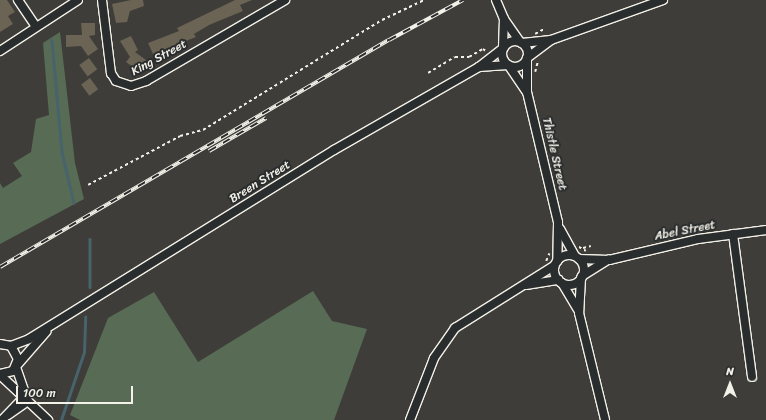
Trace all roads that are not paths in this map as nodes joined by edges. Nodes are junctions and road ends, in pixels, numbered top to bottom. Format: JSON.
{"nodes":[{"id":1,"x":18,"y":0,"type":"edge"},
{"id":2,"x":78,"y":0,"type":"edge"},
{"id":3,"x":102,"y":0,"type":"edge"},
{"id":4,"x":285,"y":0,"type":"edge"},
{"id":5,"x":496,"y":0,"type":"edge"},
{"id":6,"x":663,"y":0,"type":"edge"},
{"id":7,"x":504,"y":19,"type":"junction"},
{"id":8,"x":36,"y":28,"type":"junction"},
{"id":9,"x":552,"y":40,"type":"junction"},
{"id":10,"x":521,"y":42,"type":"junction"},
{"id":11,"x":503,"y":47,"type":"junction"},
{"id":12,"x":0,"y":52,"type":"edge"},
{"id":13,"x":527,"y":59,"type":"junction"},
{"id":14,"x":509,"y":66,"type":"junction"},
{"id":15,"x":479,"y":67,"type":"junction"},
{"id":16,"x":527,"y":92,"type":"junction"},
{"id":17,"x":558,"y":222,"type":"junction"},
{"id":18,"x":766,"y":230,"type":"edge"},
{"id":19,"x":733,"y":234,"type":"junction"},
{"id":20,"x":577,"y":257,"type":"junction"},
{"id":21,"x":609,"y":260,"type":"junction"},
{"id":22,"x":555,"y":264,"type":"junction"},
{"id":23,"x":582,"y":277,"type":"junction"},
{"id":24,"x":560,"y":281,"type":"junction"},
{"id":25,"x":516,"y":288,"type":"junction"},
{"id":26,"x":580,"y":313,"type":"junction"},
{"id":27,"x":56,"y":322,"type":"junction"},
{"id":28,"x":4,"y":344,"type":"edge"},
{"id":29,"x":17,"y":366,"type":"junction"},
{"id":30,"x":0,"y":374,"type":"edge"},
{"id":31,"x":752,"y":377,"type":"dead end"},
{"id":32,"x":26,"y":398,"type":"junction"},
{"id":33,"x":4,"y":418,"type":"edge"},
{"id":34,"x":48,"y":420,"type":"edge"},
{"id":35,"x":410,"y":420,"type":"edge"},
{"id":36,"x":605,"y":420,"type":"edge"}],
"edges":[{"from":1,"to":8,"type":"street"},
{"from":2,"to":8,"type":"street"},
{"from":3,"to":4,"type":"street","name":"King Street"},
{"from":5,"to":7,"type":"street"},
{"from":6,"to":9,"type":"street"},
{"from":7,"to":10,"type":"street"},
{"from":7,"to":11,"type":"street"},
{"from":8,"to":12,"type":"street"},
{"from":9,"to":10,"type":"street"},
{"from":9,"to":13,"type":"street"},
{"from":10,"to":11,"type":"street"},
{"from":10,"to":13,"type":"street"},
{"from":11,"to":14,"type":"street"},
{"from":11,"to":15,"type":"street","name":"Breen Street"},
{"from":13,"to":14,"type":"street"},
{"from":13,"to":16,"type":"street","name":"Thistle Street"},
{"from":14,"to":15,"type":"street","name":"Breen Street"},
{"from":14,"to":16,"type":"street","name":"Thistle Street"},
{"from":15,"to":27,"type":"street","name":"Breen Street"},
{"from":16,"to":17,"type":"street","name":"Thistle Street"},
{"from":17,"to":20,"type":"street","name":"Thistle Street"},
{"from":17,"to":22,"type":"street","name":"Thistle Street"},
{"from":18,"to":19,"type":"street","name":"Abel Street"},
{"from":19,"to":21,"type":"street","name":"Abel Street"},
{"from":19,"to":31,"type":"street"},
{"from":20,"to":21,"type":"street","name":"Abel Street"},
{"from":20,"to":22,"type":"street"},
{"from":20,"to":23,"type":"street"},
{"from":21,"to":23,"type":"street","name":"Abel Street"},
{"from":22,"to":24,"type":"street"},
{"from":22,"to":25,"type":"street"},
{"from":23,"to":24,"type":"street"},
{"from":23,"to":26,"type":"street"},
{"from":24,"to":25,"type":"street"},
{"from":24,"to":26,"type":"street"},
{"from":25,"to":35,"type":"street"},
{"from":26,"to":36,"type":"street"},
{"from":27,"to":28,"type":"street","name":"Breen Street"},
{"from":27,"to":29,"type":"street","name":"Breen Street"},
{"from":28,"to":29,"type":"street"},
{"from":29,"to":30,"type":"street"},
{"from":29,"to":32,"type":"street"},
{"from":30,"to":32,"type":"street"},
{"from":32,"to":33,"type":"street"},
{"from":32,"to":34,"type":"street"}]}
